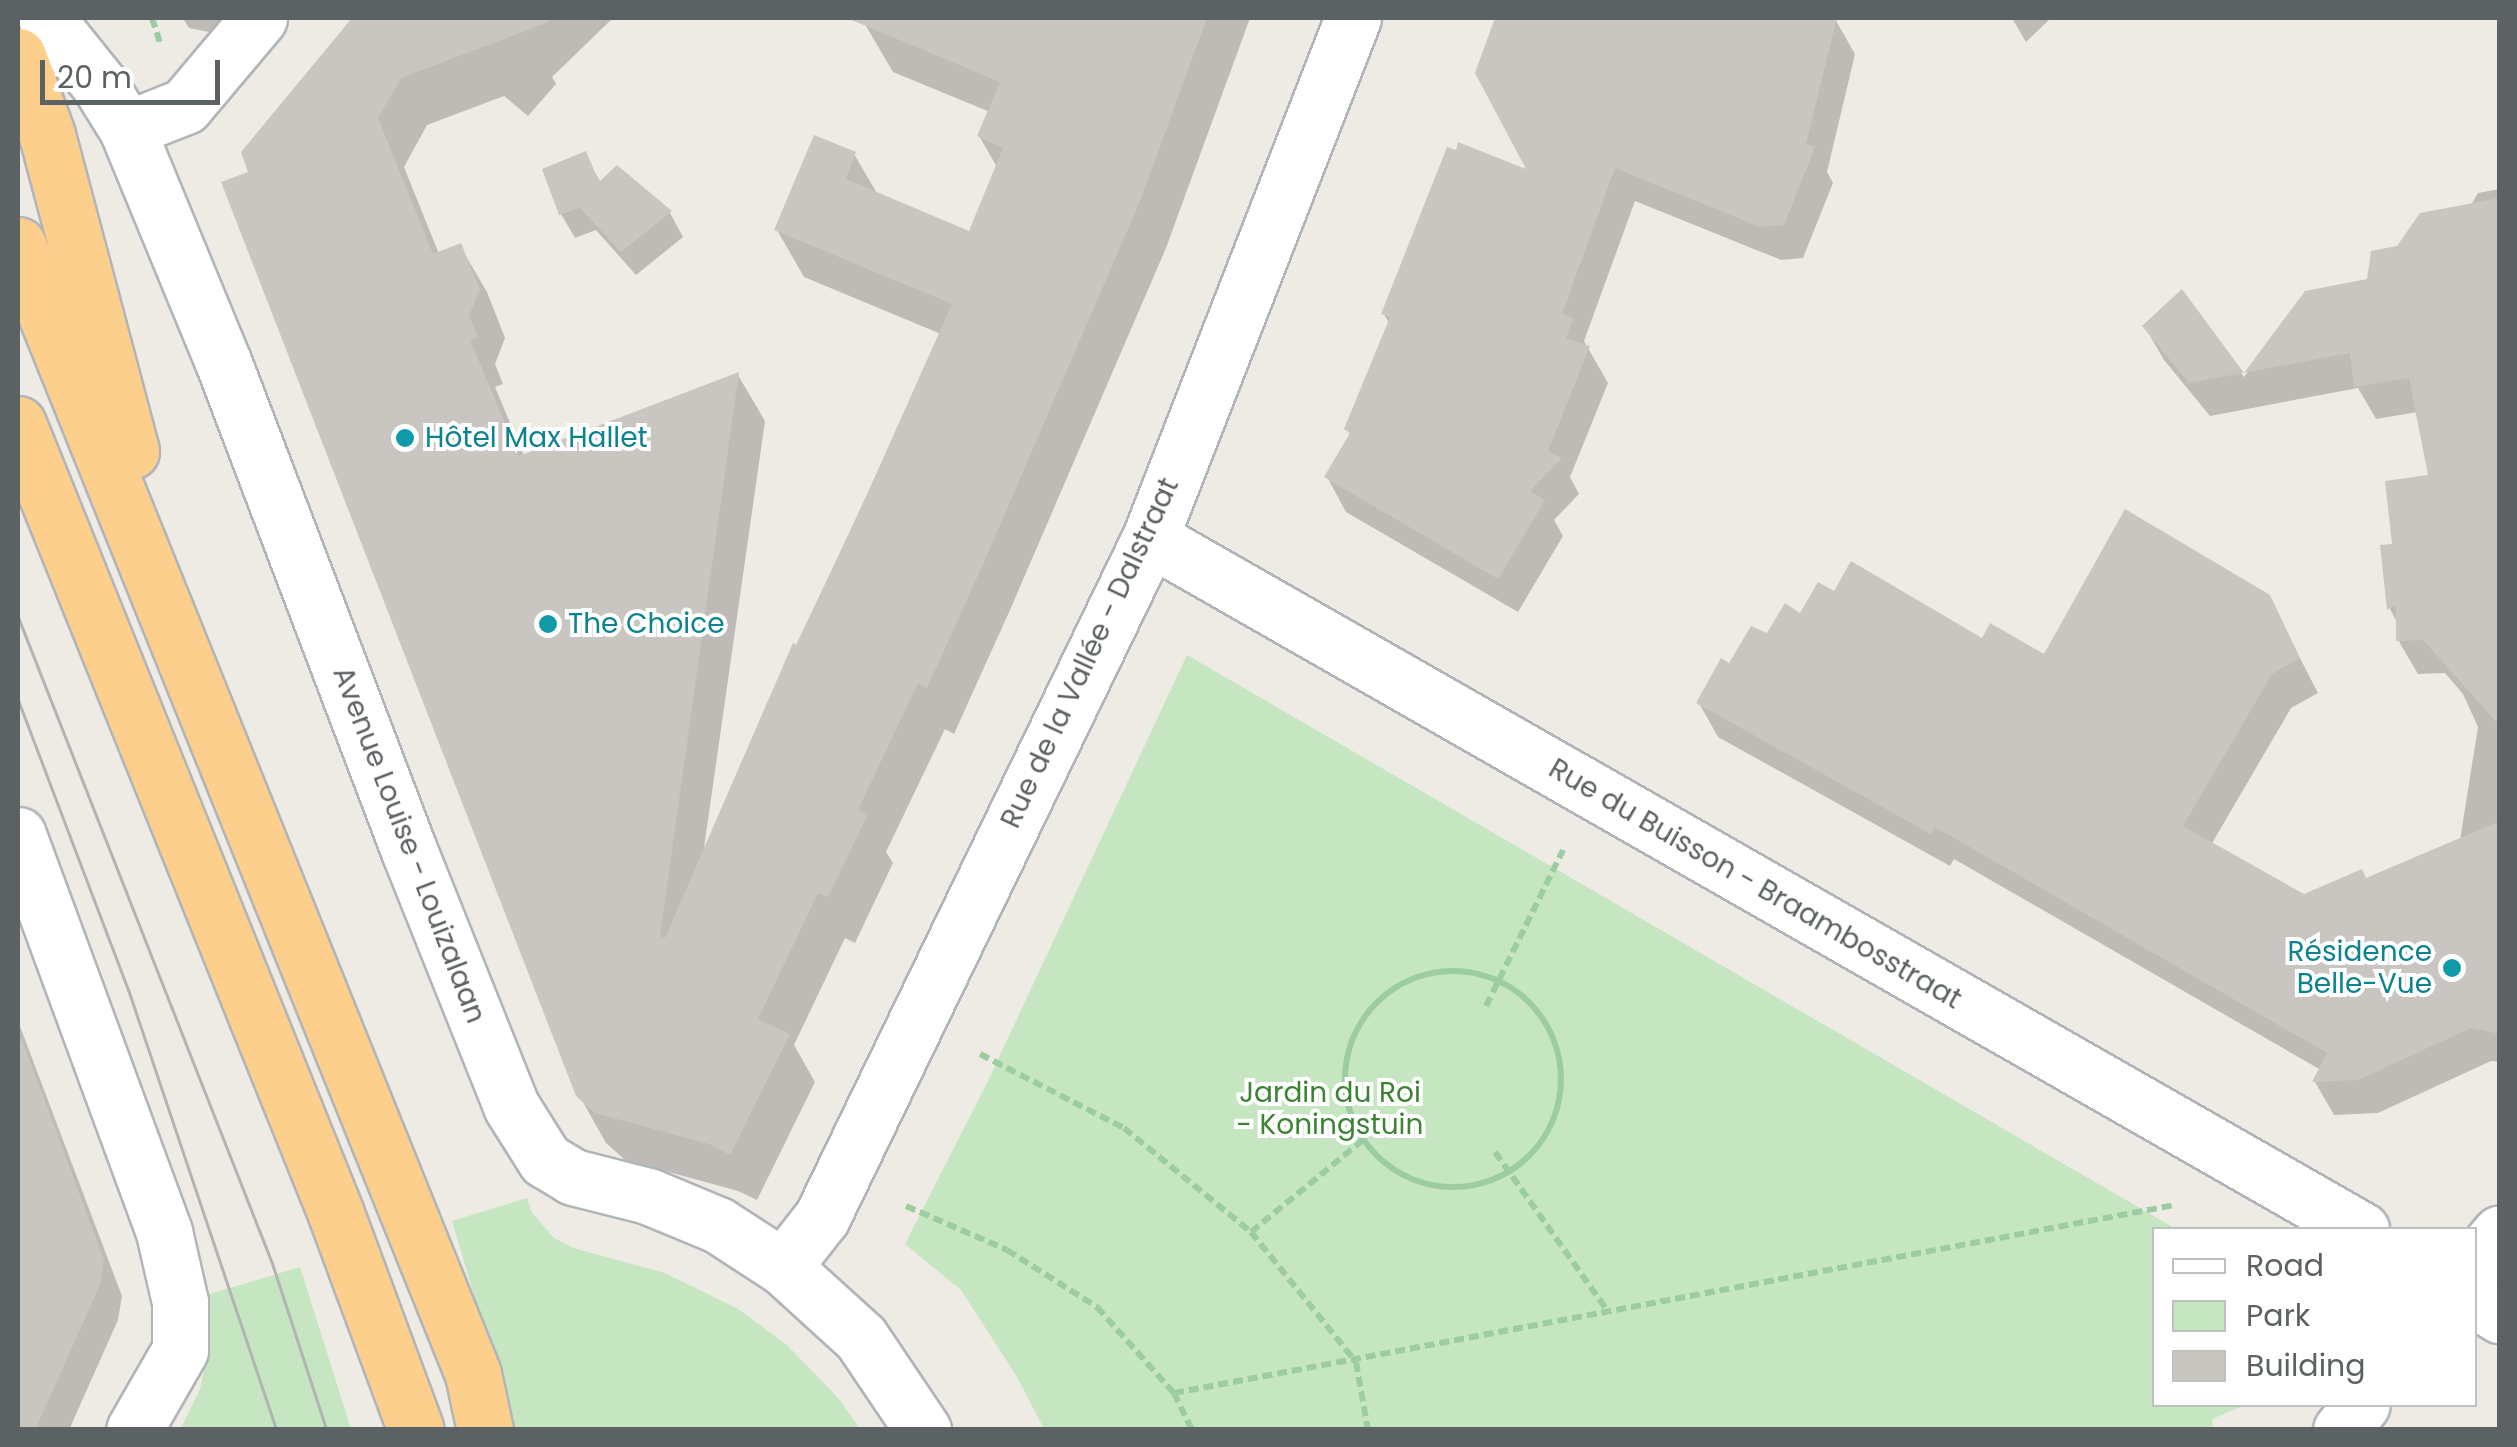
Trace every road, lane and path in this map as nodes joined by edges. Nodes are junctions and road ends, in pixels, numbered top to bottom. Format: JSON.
{"nodes":[{"id":1,"x":46,"y":18,"type":"edge"},
{"id":2,"x":82,"y":18,"type":"edge"},
{"id":3,"x":152,"y":18,"type":"edge"},
{"id":4,"x":259,"y":18,"type":"edge"},
{"id":5,"x":1354,"y":18,"type":"edge"},
{"id":6,"x":163,"y":52,"type":"dead end"},
{"id":7,"x":18,"y":56,"type":"edge"},
{"id":8,"x":113,"y":106,"type":"junction"},
{"id":9,"x":18,"y":246,"type":"edge"},
{"id":10,"x":18,"y":424,"type":"edge"},
{"id":11,"x":1150,"y":538,"type":"junction"},
{"id":12,"x":214,"y":738,"type":"junction"},
{"id":13,"x":18,"y":835,"type":"edge"},
{"id":14,"x":1563,"y":850,"type":"dead end"},
{"id":15,"x":1499,"y":981,"type":"junction"},
{"id":16,"x":1486,"y":1006,"type":"dead end"},
{"id":17,"x":980,"y":1054,"type":"dead end"},
{"id":18,"x":1363,"y":1140,"type":"junction"},
{"id":19,"x":1495,"y":1152,"type":"dead end"},
{"id":20,"x":1511,"y":1172,"type":"junction"},
{"id":21,"x":2175,"y":1205,"type":"dead end"},
{"id":22,"x":906,"y":1206,"type":"dead end"},
{"id":23,"x":2357,"y":1227,"type":"edge"},
{"id":24,"x":1251,"y":1232,"type":"junction"},
{"id":25,"x":2500,"y":1233,"type":"edge"},
{"id":26,"x":2477,"y":1260,"type":"edge"},
{"id":27,"x":783,"y":1267,"type":"junction"},
{"id":28,"x":2477,"y":1301,"type":"edge"},
{"id":29,"x":1609,"y":1313,"type":"junction"},
{"id":30,"x":2500,"y":1314,"type":"edge"},
{"id":31,"x":1356,"y":1362,"type":"junction"},
{"id":32,"x":1174,"y":1393,"type":"junction"},
{"id":33,"x":2360,"y":1407,"type":"edge"},
{"id":34,"x":134,"y":1430,"type":"edge"},
{"id":35,"x":416,"y":1430,"type":"edge"},
{"id":36,"x":485,"y":1430,"type":"edge"},
{"id":37,"x":923,"y":1430,"type":"edge"},
{"id":38,"x":1192,"y":1430,"type":"edge"},
{"id":39,"x":1368,"y":1430,"type":"edge"},
{"id":40,"x":2341,"y":1430,"type":"edge"}],
"edges":[{"from":1,"to":8,"type":"street","name":"Avenue Louise - Louizalaan"},
{"from":2,"to":8,"type":"street","name":"Avenue Louise - Louizalaan"},
{"from":3,"to":6,"type":"path"},
{"from":4,"to":8,"type":"street"},
{"from":5,"to":11,"type":"street","name":"Rue de la Vallée - Dalstraat"},
{"from":7,"to":12,"type":"highway"},
{"from":8,"to":27,"type":"street","name":"Avenue Louise - Louizalaan"},
{"from":9,"to":12,"type":"highway"},
{"from":10,"to":35,"type":"highway"},
{"from":11,"to":23,"type":"street","name":"Rue du Buisson - Braambosstraat"},
{"from":11,"to":27,"type":"street","name":"Rue de la Vallée - Dalstraat"},
{"from":12,"to":36,"type":"highway"},
{"from":13,"to":34,"type":"street"},
{"from":14,"to":15,"type":"path"},
{"from":15,"to":16,"type":"path"},
{"from":15,"to":18,"type":"path"},
{"from":15,"to":20,"type":"path"},
{"from":17,"to":24,"type":"path"},
{"from":18,"to":20,"type":"path"},
{"from":18,"to":24,"type":"path"},
{"from":19,"to":20,"type":"path"},
{"from":20,"to":29,"type":"path"},
{"from":21,"to":29,"type":"path"},
{"from":22,"to":32,"type":"path"},
{"from":24,"to":31,"type":"path"},
{"from":25,"to":26,"type":"street"},
{"from":27,"to":37,"type":"street","name":"Avenue Louise - Louizalaan"},
{"from":28,"to":30,"type":"street"},
{"from":29,"to":31,"type":"path"},
{"from":31,"to":32,"type":"path"},
{"from":31,"to":39,"type":"path"},
{"from":32,"to":38,"type":"path"},
{"from":33,"to":40,"type":"street"}]}
